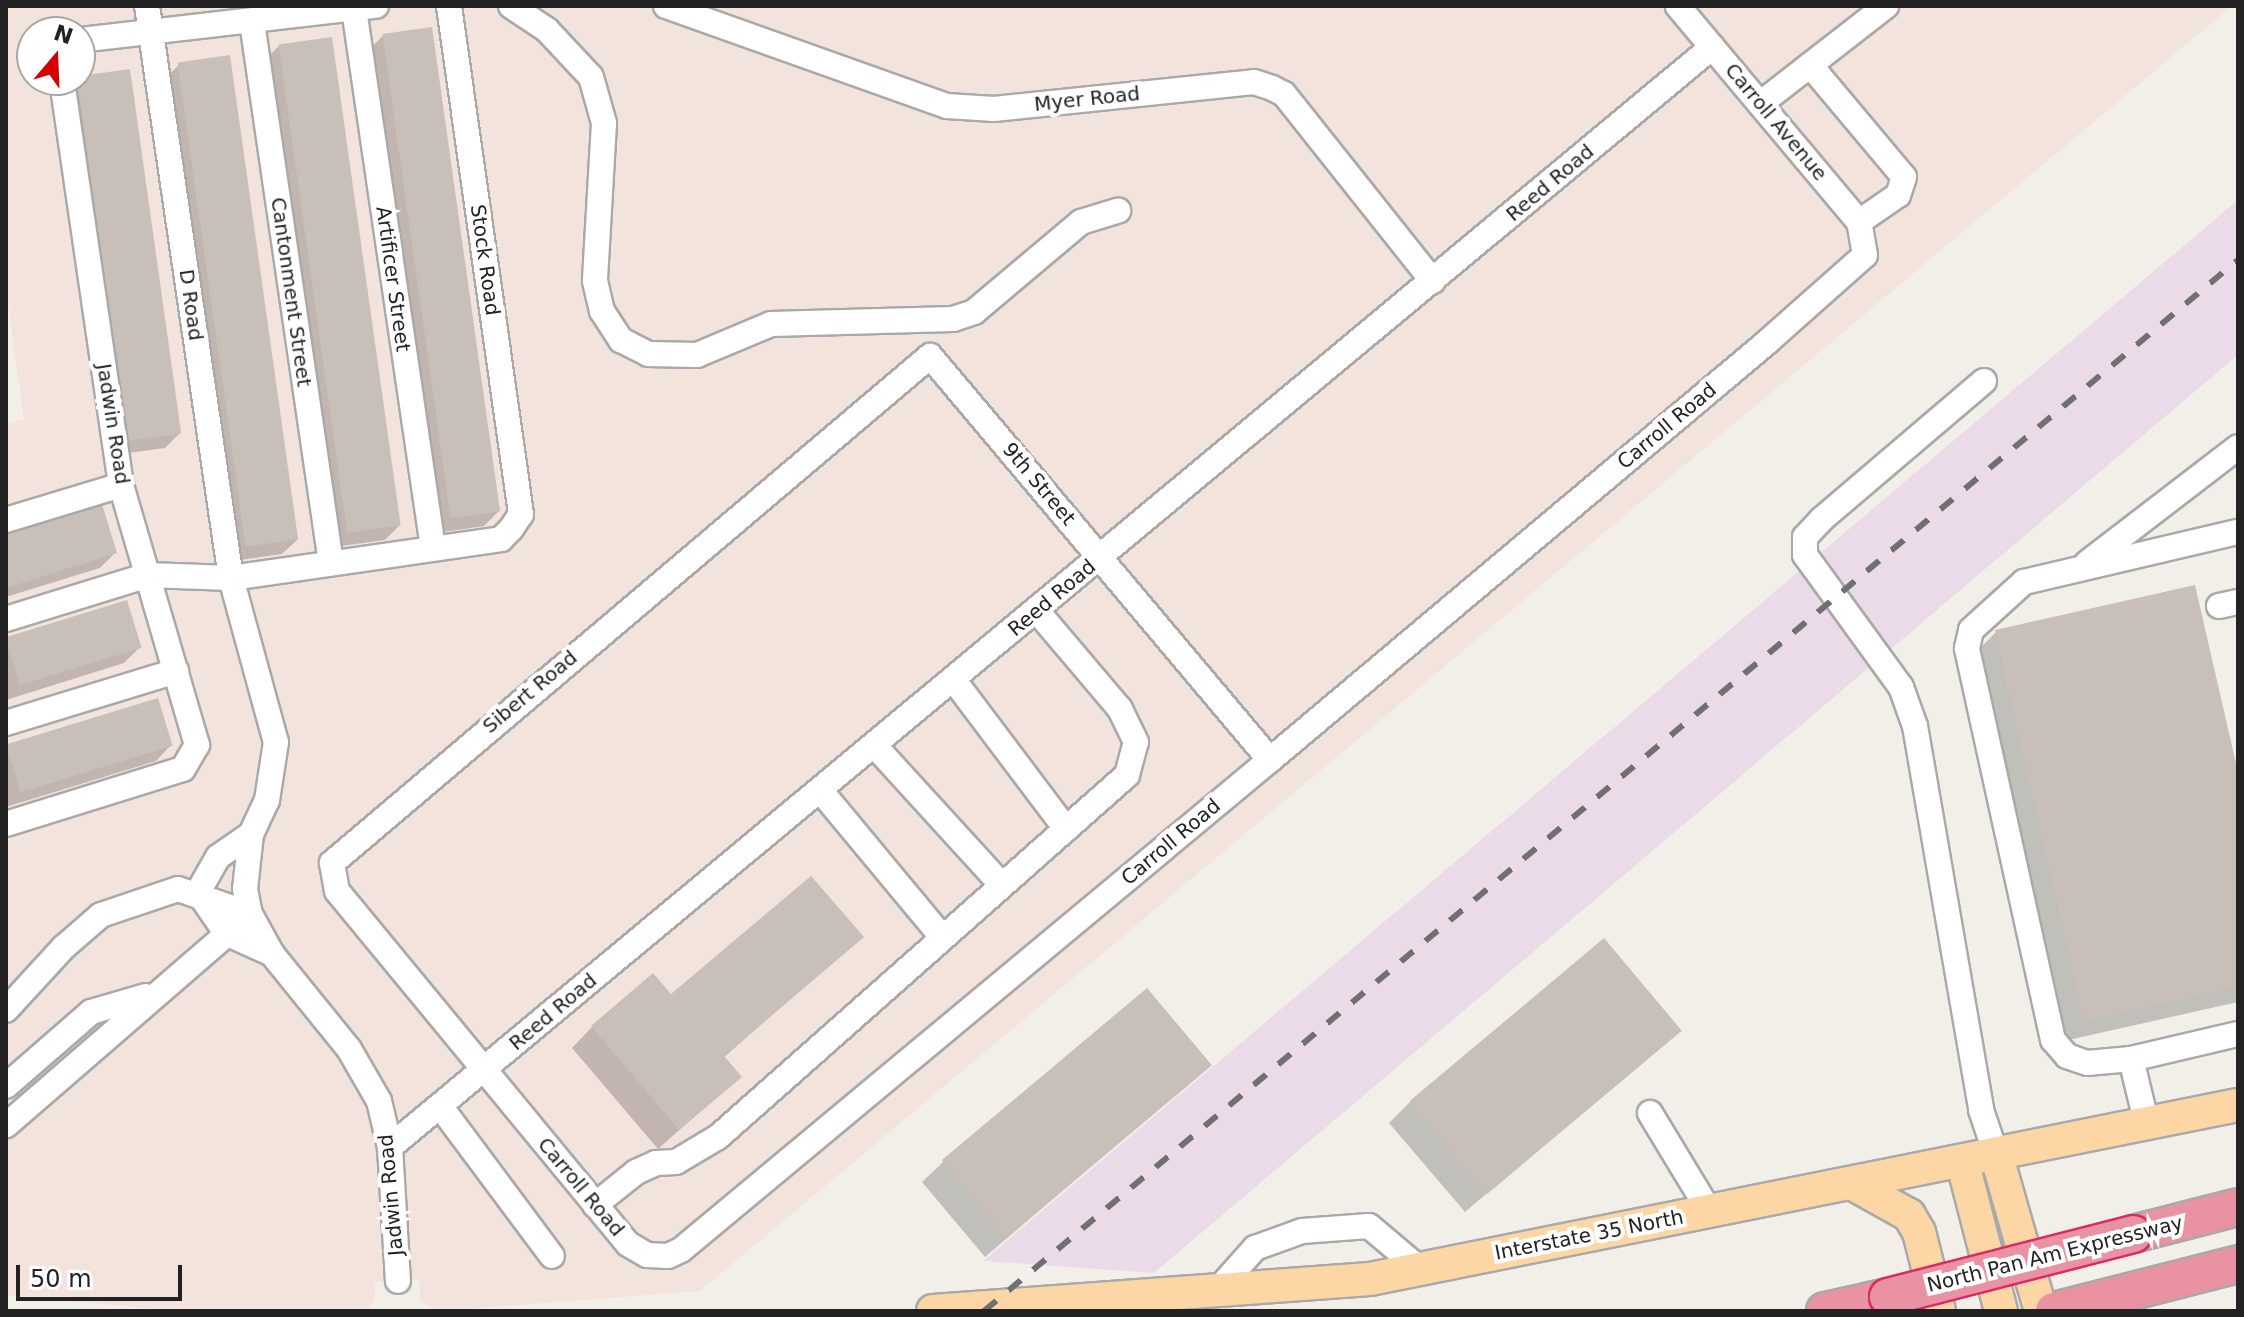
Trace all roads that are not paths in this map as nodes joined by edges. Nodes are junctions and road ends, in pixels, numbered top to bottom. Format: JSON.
{"nodes":[{"id":1,"x":147,"y":6,"type":"edge"},
{"id":2,"x":449,"y":6,"type":"edge"},
{"id":3,"x":511,"y":6,"type":"edge"},
{"id":4,"x":666,"y":6,"type":"edge"},
{"id":5,"x":1678,"y":6,"type":"edge"},
{"id":6,"x":1886,"y":6,"type":"edge"},
{"id":7,"x":365,"y":8,"type":"edge"},
{"id":8,"x":252,"y":22,"type":"junction"},
{"id":9,"x":151,"y":32,"type":"junction"},
{"id":10,"x":96,"y":38,"type":"edge"},
{"id":11,"x":1712,"y":47,"type":"junction"},
{"id":12,"x":1810,"y":65,"type":"junction"},
{"id":13,"x":64,"y":96,"type":"edge"},
{"id":14,"x":1760,"y":104,"type":"junction"},
{"id":15,"x":1118,"y":211,"type":"dead end"},
{"id":16,"x":1862,"y":232,"type":"junction"},
{"id":17,"x":1433,"y":281,"type":"junction"},
{"id":18,"x":930,"y":356,"type":"joint"},
{"id":19,"x":1984,"y":381,"type":"dead end"},
{"id":20,"x":2238,"y":447,"type":"edge"},
{"id":21,"x":121,"y":485,"type":"junction"},
{"id":22,"x":6,"y":520,"type":"edge"},
{"id":23,"x":2238,"y":532,"type":"edge"},
{"id":24,"x":433,"y":548,"type":"junction"},
{"id":25,"x":1101,"y":557,"type":"junction"},
{"id":26,"x":331,"y":563,"type":"junction"},
{"id":27,"x":2078,"y":570,"type":"junction"},
{"id":28,"x":148,"y":575,"type":"junction"},
{"id":29,"x":231,"y":578,"type":"junction"},
{"id":30,"x":1036,"y":610,"type":"junction"},
{"id":31,"x":6,"y":619,"type":"edge"},
{"id":32,"x":176,"y":671,"type":"junction"},
{"id":33,"x":953,"y":679,"type":"junction"},
{"id":34,"x":6,"y":723,"type":"edge"},
{"id":35,"x":874,"y":745,"type":"junction"},
{"id":36,"x":1270,"y":760,"type":"junction"},
{"id":37,"x":820,"y":790,"type":"junction"},
{"id":38,"x":6,"y":824,"type":"edge"},
{"id":39,"x":1066,"y":829,"type":"junction"},
{"id":40,"x":251,"y":834,"type":"junction"},
{"id":41,"x":1002,"y":885,"type":"junction"},
{"id":42,"x":198,"y":892,"type":"junction"},
{"id":43,"x":250,"y":914,"type":"junction"},
{"id":44,"x":226,"y":933,"type":"junction"},
{"id":45,"x":943,"y":938,"type":"junction"},
{"id":46,"x":272,"y":954,"type":"junction"},
{"id":47,"x":155,"y":993,"type":"junction"},
{"id":48,"x":6,"y":1010,"type":"edge"},
{"id":49,"x":2238,"y":1034,"type":"edge"},
{"id":50,"x":2131,"y":1059,"type":"junction"},
{"id":51,"x":483,"y":1070,"type":"junction"},
{"id":52,"x":6,"y":1086,"type":"edge"},
{"id":53,"x":2238,"y":1105,"type":"edge"},
{"id":54,"x":440,"y":1106,"type":"junction"},
{"id":55,"x":1981,"y":1110,"type":"junction"},
{"id":56,"x":1650,"y":1113,"type":"dead end"},
{"id":57,"x":6,"y":1125,"type":"edge"},
{"id":58,"x":2147,"y":1125,"type":"junction"},
{"id":59,"x":390,"y":1147,"type":"junction"},
{"id":60,"x":1997,"y":1157,"type":"junction"},
{"id":61,"x":1963,"y":1164,"type":"junction"},
{"id":62,"x":1855,"y":1185,"type":"junction"},
{"id":63,"x":595,"y":1205,"type":"junction"},
{"id":64,"x":2238,"y":1207,"type":"edge"},
{"id":65,"x":1710,"y":1212,"type":"junction"},
{"id":66,"x":552,"y":1256,"type":"dead end"},
{"id":67,"x":2238,"y":1264,"type":"edge"},
{"id":68,"x":1420,"y":1269,"type":"junction"},
{"id":69,"x":398,"y":1281,"type":"dead end"},
{"id":70,"x":1214,"y":1294,"type":"junction"},
{"id":71,"x":1084,"y":1307,"type":"edge"},
{"id":72,"x":933,"y":1311,"type":"edge"},
{"id":73,"x":1825,"y":1311,"type":"edge"},
{"id":74,"x":1939,"y":1311,"type":"edge"},
{"id":75,"x":2001,"y":1311,"type":"edge"},
{"id":76,"x":2041,"y":1311,"type":"edge"},
{"id":77,"x":2054,"y":1311,"type":"edge"}],
"edges":[{"from":1,"to":9,"type":"street"},
{"from":2,"to":24,"type":"street","name":"Stock Road"},
{"from":3,"to":15,"type":"street"},
{"from":4,"to":17,"type":"street","name":"Myer Road"},
{"from":5,"to":11,"type":"street","name":"Carroll Avenue"},
{"from":6,"to":12,"type":"street"},
{"from":7,"to":8,"type":"street"},
{"from":7,"to":24,"type":"street","name":"Artificer Street"},
{"from":8,"to":9,"type":"street"},
{"from":8,"to":26,"type":"street","name":"Cantonment Street"},
{"from":9,"to":10,"type":"street"},
{"from":9,"to":29,"type":"street","name":"D Road"},
{"from":11,"to":14,"type":"street","name":"Carroll Avenue"},
{"from":11,"to":17,"type":"street","name":"Reed Road"},
{"from":12,"to":14,"type":"street"},
{"from":12,"to":16,"type":"street","name":"Carroll Road"},
{"from":13,"to":21,"type":"street","name":"Jadwin Road"},
{"from":14,"to":16,"type":"street","name":"Carroll Avenue"},
{"from":16,"to":36,"type":"street","name":"Carroll Road"},
{"from":17,"to":25,"type":"street","name":"Reed Road"},
{"from":18,"to":25,"type":"street","name":"9th Street"},
{"from":18,"to":51,"type":"street","name":"Sibert Road"},
{"from":19,"to":55,"type":"street"},
{"from":20,"to":27,"type":"street"},
{"from":21,"to":22,"type":"street"},
{"from":21,"to":28,"type":"street","name":"Jadwin Road"},
{"from":23,"to":27,"type":"street"},
{"from":24,"to":26,"type":"street"},
{"from":25,"to":30,"type":"street","name":"Reed Road"},
{"from":25,"to":36,"type":"street","name":"9th Street"},
{"from":26,"to":29,"type":"street"},
{"from":27,"to":50,"type":"street"},
{"from":28,"to":29,"type":"street"},
{"from":28,"to":31,"type":"street"},
{"from":28,"to":32,"type":"street","name":"Jadwin Road"},
{"from":29,"to":40,"type":"street","name":"Jadwin Road"},
{"from":30,"to":33,"type":"street","name":"Reed Road"},
{"from":30,"to":39,"type":"street"},
{"from":32,"to":34,"type":"street"},
{"from":32,"to":38,"type":"street","name":"Jadwin Road"},
{"from":33,"to":35,"type":"street","name":"Reed Road"},
{"from":33,"to":39,"type":"street"},
{"from":35,"to":37,"type":"street","name":"Reed Road"},
{"from":35,"to":41,"type":"street"},
{"from":36,"to":63,"type":"street","name":"Carroll Road"},
{"from":37,"to":45,"type":"street"},
{"from":37,"to":51,"type":"street","name":"Reed Road"},
{"from":39,"to":41,"type":"street"},
{"from":40,"to":42,"type":"street"},
{"from":40,"to":43,"type":"street","name":"Jadwin Road"},
{"from":41,"to":45,"type":"street"},
{"from":42,"to":43,"type":"street"},
{"from":42,"to":44,"type":"street"},
{"from":42,"to":48,"type":"street"},
{"from":43,"to":44,"type":"street"},
{"from":43,"to":46,"type":"street","name":"Jadwin Road"},
{"from":44,"to":46,"type":"street","name":"Jadwin Road"},
{"from":44,"to":47,"type":"street"},
{"from":45,"to":63,"type":"street"},
{"from":46,"to":59,"type":"street","name":"Jadwin Road"},
{"from":47,"to":52,"type":"street"},
{"from":47,"to":57,"type":"street"},
{"from":49,"to":50,"type":"street"},
{"from":50,"to":58,"type":"street"},
{"from":51,"to":54,"type":"street","name":"Reed Road"},
{"from":51,"to":63,"type":"street","name":"Carroll Road"},
{"from":53,"to":58,"type":"main road","name":"Interstate 35 North"},
{"from":54,"to":59,"type":"street","name":"Reed Road"},
{"from":54,"to":66,"type":"street"},
{"from":55,"to":60,"type":"street"},
{"from":55,"to":61,"type":"street"},
{"from":56,"to":65,"type":"street"},
{"from":58,"to":60,"type":"main road","name":"Interstate 35 North"},
{"from":59,"to":69,"type":"street","name":"Jadwin Road"},
{"from":60,"to":61,"type":"main road","name":"Interstate 35 North"},
{"from":60,"to":76,"type":"main road"},
{"from":61,"to":62,"type":"main road","name":"Interstate 35 North"},
{"from":61,"to":75,"type":"main road"},
{"from":62,"to":65,"type":"main road","name":"Interstate 35 North"},
{"from":62,"to":74,"type":"main road"},
{"from":64,"to":73,"type":"highway","name":"North Pan Am Expressway","bridge":true},
{"from":65,"to":68,"type":"main road","name":"Interstate 35 North"},
{"from":67,"to":77,"type":"highway"},
{"from":68,"to":70,"type":"main road","name":"Interstate 35 North"},
{"from":68,"to":70,"type":"street"},
{"from":70,"to":71,"type":"main road","name":"Interstate 35 North"},
{"from":71,"to":72,"type":"main road","name":"Interstate 35 North"}]}
